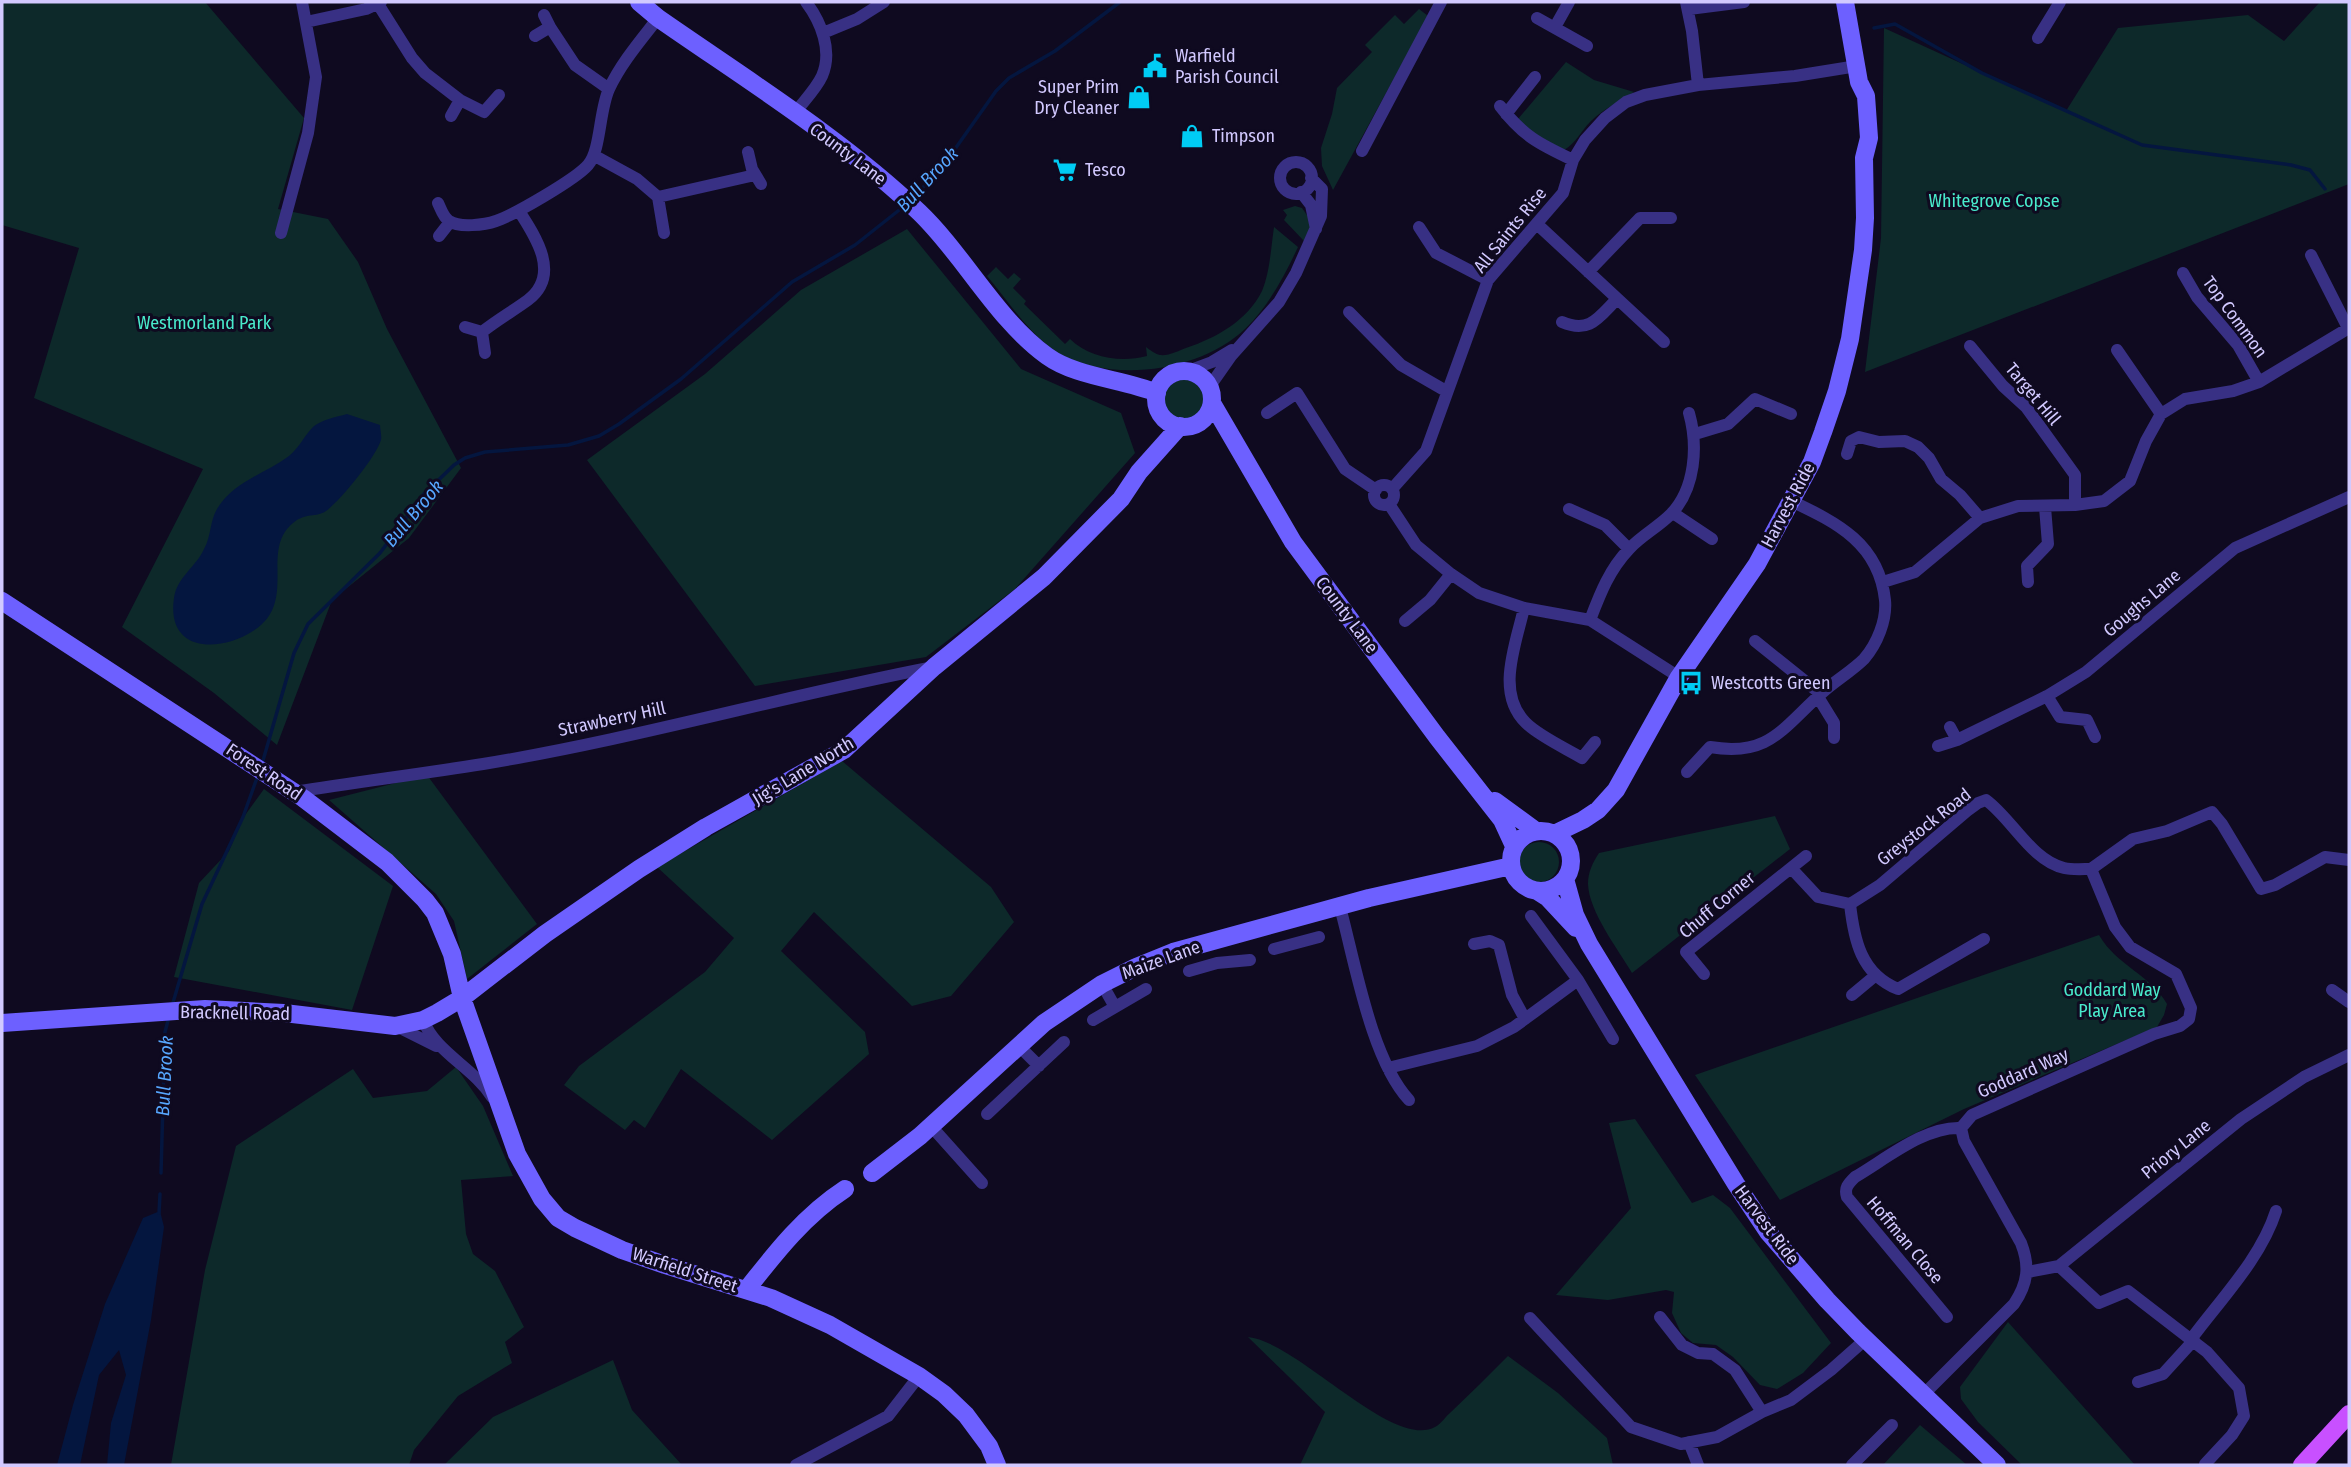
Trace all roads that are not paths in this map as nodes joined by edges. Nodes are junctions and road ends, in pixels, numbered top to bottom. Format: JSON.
{"nodes":[{"id":1,"x":302,"y":2,"type":"edge"},
{"id":2,"x":639,"y":2,"type":"edge"},
{"id":3,"x":806,"y":2,"type":"edge"},
{"id":4,"x":884,"y":2,"type":"edge"},
{"id":5,"x":1441,"y":2,"type":"edge"},
{"id":6,"x":1569,"y":2,"type":"edge"},
{"id":7,"x":1744,"y":2,"type":"edge"},
{"id":8,"x":1844,"y":2,"type":"edge"},
{"id":9,"x":2060,"y":2,"type":"edge"},
{"id":10,"x":379,"y":3,"type":"edge"},
{"id":11,"x":1687,"y":6,"type":"edge"},
{"id":12,"x":544,"y":15,"type":"dead end"},
{"id":13,"x":659,"y":18,"type":"junction"},
{"id":14,"x":1537,"y":18,"type":"dead end"},
{"id":15,"x":306,"y":22,"type":"junction"},
{"id":16,"x":551,"y":27,"type":"junction"},
{"id":17,"x":1555,"y":27,"type":"junction"},
{"id":18,"x":823,"y":33,"type":"junction"},
{"id":19,"x":534,"y":36,"type":"dead end"},
{"id":20,"x":2038,"y":38,"type":"dead end"},
{"id":21,"x":1587,"y":46,"type":"dead end"},
{"id":22,"x":1858,"y":74,"type":"junction"},
{"id":23,"x":1535,"y":77,"type":"dead end"},
{"id":24,"x":1698,"y":85,"type":"junction"},
{"id":25,"x":609,"y":89,"type":"junction"},
{"id":26,"x":499,"y":94,"type":"dead end"},
{"id":27,"x":460,"y":100,"type":"junction"},
{"id":28,"x":795,"y":113,"type":"junction"},
{"id":29,"x":451,"y":116,"type":"dead end"},
{"id":30,"x":1362,"y":151,"type":"dead end"},
{"id":31,"x":748,"y":152,"type":"dead end"},
{"id":32,"x":595,"y":156,"type":"junction"},
{"id":33,"x":1573,"y":160,"type":"junction"},
{"id":34,"x":1311,"y":178,"type":"junction"},
{"id":35,"x":1301,"y":192,"type":"junction"},
{"id":36,"x":658,"y":197,"type":"junction"},
{"id":37,"x":438,"y":203,"type":"dead end"},
{"id":38,"x":519,"y":211,"type":"junction"},
{"id":39,"x":1671,"y":218,"type":"dead end"},
{"id":40,"x":450,"y":222,"type":"junction"},
{"id":41,"x":1538,"y":225,"type":"junction"},
{"id":42,"x":1419,"y":227,"type":"dead end"},
{"id":43,"x":1316,"y":229,"type":"junction"},
{"id":44,"x":281,"y":233,"type":"dead end"},
{"id":45,"x":664,"y":233,"type":"dead end"},
{"id":46,"x":439,"y":236,"type":"dead end"},
{"id":47,"x":2311,"y":255,"type":"dead end"},
{"id":48,"x":1588,"y":272,"type":"junction"},
{"id":49,"x":2183,"y":272,"type":"dead end"},
{"id":50,"x":1488,"y":280,"type":"junction"},
{"id":51,"x":1617,"y":299,"type":"junction"},
{"id":52,"x":1349,"y":312,"type":"dead end"},
{"id":53,"x":1562,"y":322,"type":"dead end"},
{"id":54,"x":465,"y":327,"type":"dead end"},
{"id":55,"x":2348,"y":328,"type":"edge"},
{"id":56,"x":482,"y":332,"type":"junction"},
{"id":57,"x":1244,"y":342,"type":"junction"},
{"id":58,"x":1664,"y":342,"type":"dead end"},
{"id":59,"x":1970,"y":346,"type":"dead end"},
{"id":60,"x":2117,"y":350,"type":"dead end"},
{"id":61,"x":485,"y":353,"type":"dead end"},
{"id":62,"x":1188,"y":371,"type":"junction"},
{"id":63,"x":1101,"y":376,"type":"junction"},
{"id":64,"x":1167,"y":377,"type":"junction"},
{"id":65,"x":2259,"y":382,"type":"junction"},
{"id":66,"x":1446,"y":391,"type":"junction"},
{"id":67,"x":1157,"y":393,"type":"junction"},
{"id":68,"x":1211,"y":395,"type":"junction"},
{"id":69,"x":1160,"y":411,"type":"junction"},
{"id":70,"x":1689,"y":412,"type":"dead end"},
{"id":71,"x":1267,"y":413,"type":"dead end"},
{"id":72,"x":1791,"y":414,"type":"dead end"},
{"id":73,"x":2161,"y":414,"type":"junction"},
{"id":74,"x":1188,"y":425,"type":"junction"},
{"id":75,"x":1695,"y":434,"type":"junction"},
{"id":76,"x":1236,"y":445,"type":"junction"},
{"id":77,"x":1847,"y":454,"type":"dead end"},
{"id":78,"x":1139,"y":472,"type":"junction"},
{"id":79,"x":1392,"y":489,"type":"junction"},
{"id":80,"x":1376,"y":490,"type":"junction"},
{"id":81,"x":2349,"y":496,"type":"edge"},
{"id":82,"x":1791,"y":501,"type":"junction"},
{"id":83,"x":1389,"y":504,"type":"junction"},
{"id":84,"x":2075,"y":505,"type":"junction"},
{"id":85,"x":2045,"y":507,"type":"junction"},
{"id":86,"x":1569,"y":509,"type":"dead end"},
{"id":87,"x":1673,"y":513,"type":"junction"},
{"id":88,"x":1980,"y":518,"type":"junction"},
{"id":89,"x":1712,"y":539,"type":"dead end"},
{"id":90,"x":1629,"y":549,"type":"junction"},
{"id":91,"x":1451,"y":574,"type":"junction"},
{"id":92,"x":1883,"y":582,"type":"junction"},
{"id":93,"x":2028,"y":582,"type":"dead end"},
{"id":94,"x":2,"y":601,"type":"edge"},
{"id":95,"x":1524,"y":608,"type":"junction"},
{"id":96,"x":1590,"y":620,"type":"junction"},
{"id":97,"x":1405,"y":621,"type":"dead end"},
{"id":98,"x":1755,"y":642,"type":"dead end"},
{"id":99,"x":934,"y":667,"type":"junction"},
{"id":100,"x":1679,"y":677,"type":"junction"},
{"id":101,"x":1819,"y":695,"type":"junction"},
{"id":102,"x":2047,"y":696,"type":"junction"},
{"id":103,"x":1950,"y":727,"type":"dead end"},
{"id":104,"x":2095,"y":737,"type":"dead end"},
{"id":105,"x":1835,"y":738,"type":"dead end"},
{"id":106,"x":1957,"y":740,"type":"junction"},
{"id":107,"x":1595,"y":742,"type":"dead end"},
{"id":108,"x":1938,"y":746,"type":"dead end"},
{"id":109,"x":1687,"y":772,"type":"dead end"},
{"id":110,"x":1469,"y":778,"type":"junction"},
{"id":111,"x":294,"y":792,"type":"junction"},
{"id":112,"x":1598,"y":810,"type":"junction"},
{"id":113,"x":1545,"y":832,"type":"junction"},
{"id":114,"x":1514,"y":846,"type":"junction"},
{"id":115,"x":1570,"y":853,"type":"junction"},
{"id":116,"x":1806,"y":856,"type":"dead end"},
{"id":117,"x":2349,"y":860,"type":"edge"},
{"id":118,"x":1511,"y":866,"type":"junction"},
{"id":119,"x":1791,"y":867,"type":"junction"},
{"id":120,"x":2091,"y":869,"type":"junction"},
{"id":121,"x":1565,"y":879,"type":"junction"},
{"id":122,"x":1537,"y":891,"type":"junction"},
{"id":123,"x":1850,"y":904,"type":"junction"},
{"id":124,"x":1340,"y":907,"type":"junction"},
{"id":125,"x":1531,"y":916,"type":"dead end"},
{"id":126,"x":1287,"y":922,"type":"junction"},
{"id":127,"x":1319,"y":937,"type":"dead end"},
{"id":128,"x":1983,"y":939,"type":"dead end"},
{"id":129,"x":1212,"y":942,"type":"junction"},
{"id":130,"x":1293,"y":943,"type":"junction"},
{"id":131,"x":1474,"y":944,"type":"dead end"},
{"id":132,"x":1589,"y":944,"type":"junction"},
{"id":133,"x":1275,"y":949,"type":"dead end"},
{"id":134,"x":1250,"y":960,"type":"dead end"},
{"id":135,"x":1217,"y":962,"type":"junction"},
{"id":136,"x":1189,"y":971,"type":"dead end"},
{"id":137,"x":1704,"y":974,"type":"dead end"},
{"id":138,"x":1876,"y":975,"type":"junction"},
{"id":139,"x":1578,"y":980,"type":"junction"},
{"id":140,"x":1102,"y":984,"type":"junction"},
{"id":141,"x":1146,"y":989,"type":"dead end"},
{"id":142,"x":2332,"y":990,"type":"dead end"},
{"id":143,"x":1852,"y":995,"type":"dead end"},
{"id":144,"x":462,"y":998,"type":"junction"},
{"id":145,"x":2349,"y":1002,"type":"edge"},
{"id":146,"x":1115,"y":1007,"type":"junction"},
{"id":147,"x":1525,"y":1019,"type":"junction"},
{"id":148,"x":423,"y":1020,"type":"junction"},
{"id":149,"x":1093,"y":1020,"type":"dead end"},
{"id":150,"x":2,"y":1023,"type":"edge"},
{"id":151,"x":395,"y":1026,"type":"junction"},
{"id":152,"x":1612,"y":1039,"type":"dead end"},
{"id":153,"x":1064,"y":1042,"type":"dead end"},
{"id":154,"x":1019,"y":1046,"type":"junction"},
{"id":155,"x":446,"y":1050,"type":"junction"},
{"id":156,"x":2349,"y":1055,"type":"edge"},
{"id":157,"x":1039,"y":1066,"type":"junction"},
{"id":158,"x":1388,"y":1068,"type":"junction"},
{"id":159,"x":1409,"y":1100,"type":"dead end"},
{"id":160,"x":500,"y":1109,"type":"junction"},
{"id":161,"x":987,"y":1114,"type":"dead end"},
{"id":162,"x":931,"y":1126,"type":"junction"},
{"id":163,"x":1961,"y":1128,"type":"junction"},
{"id":164,"x":872,"y":1173,"type":"dead end"},
{"id":165,"x":982,"y":1184,"type":"dead end"},
{"id":166,"x":845,"y":1189,"type":"dead end"},
{"id":167,"x":2276,"y":1211,"type":"dead end"},
{"id":168,"x":2059,"y":1265,"type":"junction"},
{"id":169,"x":2028,"y":1272,"type":"junction"},
{"id":170,"x":747,"y":1289,"type":"junction"},
{"id":171,"x":1660,"y":1317,"type":"dead end"},
{"id":172,"x":1947,"y":1317,"type":"dead end"},
{"id":173,"x":1530,"y":1318,"type":"dead end"},
{"id":174,"x":1866,"y":1339,"type":"junction"},
{"id":175,"x":2193,"y":1339,"type":"junction"},
{"id":176,"x":919,"y":1376,"type":"junction"},
{"id":177,"x":2138,"y":1382,"type":"dead end"},
{"id":178,"x":1923,"y":1395,"type":"junction"},
{"id":179,"x":1762,"y":1412,"type":"junction"},
{"id":180,"x":2349,"y":1414,"type":"edge"},
{"id":181,"x":1892,"y":1425,"type":"dead end"},
{"id":182,"x":1689,"y":1442,"type":"junction"},
{"id":183,"x":2205,"y":1464,"type":"edge"},
{"id":184,"x":796,"y":1465,"type":"edge"},
{"id":185,"x":997,"y":1465,"type":"edge"},
{"id":186,"x":1698,"y":1465,"type":"edge"},
{"id":187,"x":1852,"y":1465,"type":"edge"},
{"id":188,"x":1997,"y":1465,"type":"edge"},
{"id":189,"x":2302,"y":1465,"type":"edge"}],
"edges":[{"from":1,"to":15,"type":"street"},
{"from":2,"to":13,"type":"street","name":"County Lane"},
{"from":3,"to":18,"type":"street"},
{"from":4,"to":18,"type":"street"},
{"from":5,"to":30,"type":"street"},
{"from":6,"to":17,"type":"street"},
{"from":7,"to":11,"type":"street"},
{"from":8,"to":22,"type":"street","name":"Harvest Ride"},
{"from":9,"to":20,"type":"street"},
{"from":10,"to":15,"type":"street"},
{"from":10,"to":27,"type":"street"},
{"from":11,"to":24,"type":"street"},
{"from":12,"to":16,"type":"street"},
{"from":13,"to":25,"type":"street"},
{"from":13,"to":28,"type":"street","name":"County Lane"},
{"from":14,"to":17,"type":"street"},
{"from":15,"to":44,"type":"street"},
{"from":16,"to":19,"type":"street"},
{"from":16,"to":25,"type":"street"},
{"from":17,"to":21,"type":"street"},
{"from":18,"to":28,"type":"street"},
{"from":22,"to":24,"type":"street","name":"All Saints Rise"},
{"from":22,"to":82,"type":"street","name":"Harvest Ride"},
{"from":23,"to":33,"type":"street"},
{"from":24,"to":33,"type":"street","name":"All Saints Rise"},
{"from":25,"to":32,"type":"street"},
{"from":26,"to":27,"type":"street"},
{"from":27,"to":29,"type":"street"},
{"from":28,"to":63,"type":"street","name":"County Lane"},
{"from":31,"to":36,"type":"street"},
{"from":32,"to":36,"type":"street"},
{"from":32,"to":38,"type":"street"},
{"from":33,"to":41,"type":"street","name":"All Saints Rise"},
{"from":34,"to":35,"type":"street"},
{"from":34,"to":35,"type":"street"},
{"from":34,"to":43,"type":"street"},
{"from":35,"to":43,"type":"street"},
{"from":36,"to":45,"type":"street"},
{"from":37,"to":40,"type":"street"},
{"from":38,"to":40,"type":"street"},
{"from":38,"to":56,"type":"street"},
{"from":39,"to":48,"type":"street"},
{"from":40,"to":46,"type":"street"},
{"from":41,"to":48,"type":"street"},
{"from":41,"to":50,"type":"street","name":"All Saints Rise"},
{"from":42,"to":50,"type":"street"},
{"from":43,"to":57,"type":"street"},
{"from":47,"to":55,"type":"street","name":"Top Common"},
{"from":48,"to":51,"type":"street"},
{"from":49,"to":65,"type":"street","name":"Top Common"},
{"from":50,"to":66,"type":"street","name":"All Saints Rise"},
{"from":51,"to":53,"type":"street"},
{"from":51,"to":58,"type":"street"},
{"from":52,"to":66,"type":"street"},
{"from":54,"to":56,"type":"street"},
{"from":55,"to":65,"type":"street","name":"Top Common"},
{"from":56,"to":61,"type":"street"},
{"from":57,"to":62,"type":"street"},
{"from":57,"to":68,"type":"street"},
{"from":59,"to":84,"type":"street","name":"Target Hill"},
{"from":60,"to":73,"type":"street"},
{"from":62,"to":64,"type":"street"},
{"from":62,"to":68,"type":"street"},
{"from":63,"to":64,"type":"street","name":"County Lane"},
{"from":63,"to":67,"type":"street","name":"County Lane"},
{"from":64,"to":67,"type":"street"},
{"from":65,"to":73,"type":"street","name":"Top Common"},
{"from":66,"to":79,"type":"street","name":"All Saints Rise"},
{"from":67,"to":69,"type":"street"},
{"from":68,"to":74,"type":"street"},
{"from":68,"to":76,"type":"street","name":"County Lane"},
{"from":69,"to":74,"type":"street"},
{"from":69,"to":78,"type":"street","name":"Jig's Lane North"},
{"from":70,"to":75,"type":"street"},
{"from":71,"to":80,"type":"street"},
{"from":72,"to":75,"type":"street"},
{"from":73,"to":84,"type":"street"},
{"from":74,"to":76,"type":"street"},
{"from":74,"to":78,"type":"street","name":"Jig's Lane North"},
{"from":75,"to":87,"type":"street"},
{"from":76,"to":110,"type":"street","name":"County Lane"},
{"from":77,"to":88,"type":"street"},
{"from":78,"to":99,"type":"street","name":"Jig's Lane North"},
{"from":79,"to":80,"type":"street"},
{"from":79,"to":83,"type":"street"},
{"from":80,"to":83,"type":"street"},
{"from":81,"to":102,"type":"street","name":"Goughs Lane"},
{"from":82,"to":92,"type":"street"},
{"from":82,"to":100,"type":"street","name":"Harvest Ride"},
{"from":83,"to":91,"type":"street"},
{"from":84,"to":85,"type":"street"},
{"from":85,"to":88,"type":"street"},
{"from":85,"to":93,"type":"street"},
{"from":86,"to":90,"type":"street"},
{"from":87,"to":89,"type":"street"},
{"from":87,"to":90,"type":"street"},
{"from":88,"to":92,"type":"street"},
{"from":90,"to":96,"type":"street"},
{"from":91,"to":95,"type":"street"},
{"from":91,"to":97,"type":"street"},
{"from":92,"to":101,"type":"street"},
{"from":94,"to":111,"type":"street","name":"Forest Road"},
{"from":95,"to":96,"type":"street"},
{"from":95,"to":107,"type":"street"},
{"from":96,"to":100,"type":"street"},
{"from":98,"to":101,"type":"street"},
{"from":99,"to":111,"type":"street","name":"Strawberry Hill"},
{"from":99,"to":144,"type":"street","name":"Jig's Lane North"},
{"from":100,"to":112,"type":"street","name":"Harvest Ride"},
{"from":101,"to":105,"type":"street"},
{"from":101,"to":109,"type":"street"},
{"from":102,"to":104,"type":"street"},
{"from":102,"to":106,"type":"street","name":"Goughs Lane"},
{"from":103,"to":106,"type":"street"},
{"from":106,"to":108,"type":"street","name":"Goughs Lane"},
{"from":110,"to":113,"type":"street","name":"County Lane"},
{"from":110,"to":114,"type":"street","name":"County Lane"},
{"from":111,"to":144,"type":"street","name":"Forest Road"},
{"from":112,"to":113,"type":"street","name":"Harvest Ride"},
{"from":112,"to":115,"type":"street","name":"Harvest Ride"},
{"from":113,"to":114,"type":"street"},
{"from":113,"to":115,"type":"street"},
{"from":114,"to":118,"type":"street"},
{"from":115,"to":121,"type":"street"},
{"from":116,"to":119,"type":"street"},
{"from":117,"to":120,"type":"street"},
{"from":118,"to":122,"type":"street"},
{"from":118,"to":124,"type":"street","name":"Maize Lane"},
{"from":119,"to":123,"type":"street"},
{"from":119,"to":137,"type":"street","name":"Chuff Corner"},
{"from":120,"to":123,"type":"street","name":"Greystock Road"},
{"from":120,"to":163,"type":"street","name":"Goddard Way"},
{"from":121,"to":122,"type":"street"},
{"from":121,"to":132,"type":"street","name":"Harvest Ride"},
{"from":122,"to":132,"type":"street","name":"Harvest Ride"},
{"from":123,"to":138,"type":"street"},
{"from":124,"to":126,"type":"street","name":"Maize Lane"},
{"from":124,"to":158,"type":"street"},
{"from":125,"to":139,"type":"street"},
{"from":126,"to":129,"type":"street","name":"Maize Lane"},
{"from":126,"to":130,"type":"street"},
{"from":127,"to":130,"type":"street"},
{"from":128,"to":138,"type":"street"},
{"from":129,"to":135,"type":"street"},
{"from":129,"to":140,"type":"street","name":"Maize Lane"},
{"from":130,"to":133,"type":"street"},
{"from":131,"to":147,"type":"street"},
{"from":132,"to":174,"type":"street","name":"Harvest Ride"},
{"from":134,"to":135,"type":"street"},
{"from":135,"to":136,"type":"street"},
{"from":138,"to":143,"type":"street"},
{"from":139,"to":147,"type":"street"},
{"from":139,"to":152,"type":"street"},
{"from":140,"to":146,"type":"street"},
{"from":140,"to":154,"type":"street","name":"Maize Lane"},
{"from":141,"to":146,"type":"street"},
{"from":142,"to":145,"type":"street"},
{"from":144,"to":148,"type":"street","name":"Bracknell Road"},
{"from":144,"to":160,"type":"street","name":"Warfield Street"},
{"from":146,"to":149,"type":"street"},
{"from":147,"to":158,"type":"street"},
{"from":148,"to":151,"type":"street","name":"Bracknell Road"},
{"from":148,"to":155,"type":"street"},
{"from":150,"to":151,"type":"street","name":"Bracknell Road"},
{"from":151,"to":155,"type":"street"},
{"from":153,"to":157,"type":"street"},
{"from":154,"to":157,"type":"street"},
{"from":154,"to":162,"type":"street","name":"Maize Lane"},
{"from":155,"to":160,"type":"street"},
{"from":156,"to":168,"type":"street","name":"Priory Lane"},
{"from":157,"to":161,"type":"street"},
{"from":158,"to":159,"type":"street"},
{"from":160,"to":170,"type":"street","name":"Warfield Street"},
{"from":162,"to":164,"type":"street","name":"Maize Lane"},
{"from":162,"to":165,"type":"street"},
{"from":163,"to":169,"type":"street"},
{"from":163,"to":172,"type":"street","name":"Hoffman Close"},
{"from":166,"to":170,"type":"street"},
{"from":167,"to":175,"type":"street"},
{"from":168,"to":169,"type":"street","name":"Priory Lane"},
{"from":168,"to":175,"type":"street"},
{"from":169,"to":178,"type":"street"},
{"from":170,"to":176,"type":"street","name":"Warfield Street"},
{"from":171,"to":179,"type":"street"},
{"from":173,"to":182,"type":"street"},
{"from":174,"to":178,"type":"street","name":"Harvest Ride"},
{"from":174,"to":179,"type":"street"},
{"from":175,"to":177,"type":"street"},
{"from":175,"to":183,"type":"street"},
{"from":176,"to":184,"type":"street"},
{"from":176,"to":185,"type":"street","name":"Warfield Street"},
{"from":178,"to":188,"type":"street","name":"Harvest Ride"},
{"from":179,"to":182,"type":"street"},
{"from":180,"to":189,"type":"main road"},
{"from":181,"to":187,"type":"street"},
{"from":182,"to":186,"type":"street"}]}
